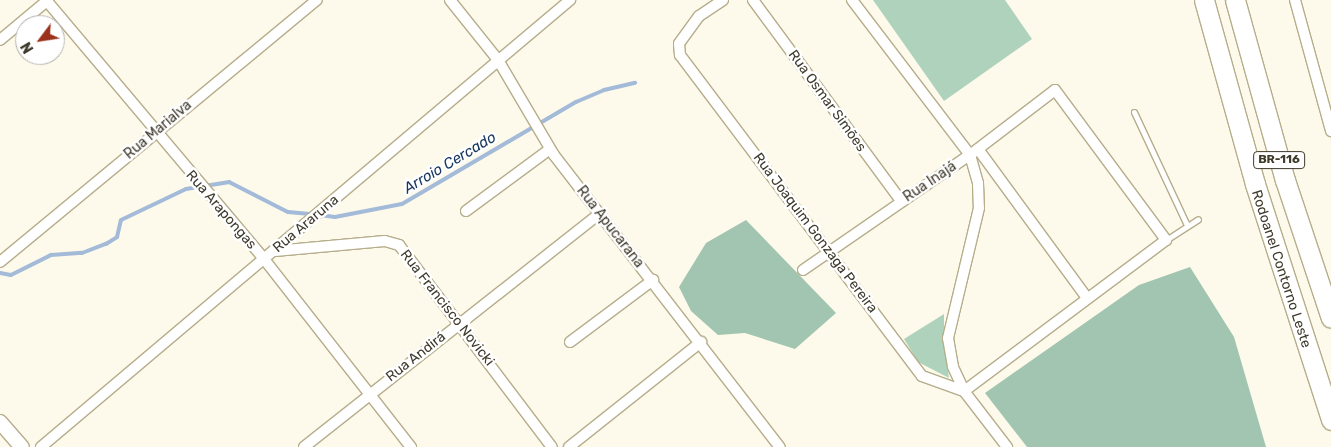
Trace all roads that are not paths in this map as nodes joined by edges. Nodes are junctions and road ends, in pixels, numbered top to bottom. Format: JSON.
{"nodes":[{"id":1,"x":47,"y":0,"type":"edge"},
{"id":2,"x":317,"y":0,"type":"edge"},
{"id":3,"x":450,"y":0,"type":"edge"},
{"id":4,"x":570,"y":0,"type":"edge"},
{"id":5,"x":723,"y":0,"type":"edge"},
{"id":6,"x":754,"y":0,"type":"edge"},
{"id":7,"x":852,"y":0,"type":"edge"},
{"id":8,"x":1235,"y":0,"type":"edge"},
{"id":9,"x":1295,"y":0,"type":"edge"},
{"id":10,"x":1203,"y":4,"type":"edge"},
{"id":11,"x":0,"y":40,"type":"edge"},
{"id":12,"x":498,"y":60,"type":"junction"},
{"id":13,"x":1134,"y":112,"type":"dead end"},
{"id":14,"x":1331,"y":131,"type":"edge"},
{"id":15,"x":155,"y":132,"type":"junction"},
{"id":16,"x":550,"y":149,"type":"junction"},
{"id":17,"x":974,"y":152,"type":"junction"},
{"id":18,"x":901,"y":201,"type":"junction"},
{"id":19,"x":466,"y":211,"type":"dead end"},
{"id":20,"x":600,"y":213,"type":"junction"},
{"id":21,"x":1198,"y":218,"type":"dead end"},
{"id":22,"x":1187,"y":226,"type":"junction"},
{"id":23,"x":1166,"y":240,"type":"junction"},
{"id":24,"x":275,"y":251,"type":"junction"},
{"id":25,"x":829,"y":251,"type":"junction"},
{"id":26,"x":264,"y":259,"type":"junction"},
{"id":27,"x":1,"y":261,"type":"edge"},
{"id":28,"x":804,"y":270,"type":"dead end"},
{"id":29,"x":652,"y":280,"type":"junction"},
{"id":30,"x":1087,"y":298,"type":"junction"},
{"id":31,"x":1331,"y":318,"type":"edge"},
{"id":32,"x":460,"y":323,"type":"junction"},
{"id":33,"x":570,"y":342,"type":"dead end"},
{"id":34,"x":701,"y":342,"type":"junction"},
{"id":35,"x":964,"y":391,"type":"junction"},
{"id":36,"x":371,"y":392,"type":"junction"},
{"id":37,"x":1331,"y":420,"type":"edge"},
{"id":38,"x":0,"y":422,"type":"edge"},
{"id":39,"x":22,"y":447,"type":"edge"},
{"id":40,"x":41,"y":447,"type":"edge"},
{"id":41,"x":304,"y":447,"type":"edge"},
{"id":42,"x":411,"y":447,"type":"edge"},
{"id":43,"x":552,"y":447,"type":"edge"},
{"id":44,"x":569,"y":447,"type":"edge"},
{"id":45,"x":780,"y":447,"type":"edge"},
{"id":46,"x":1007,"y":447,"type":"edge"}],
"edges":[{"from":1,"to":11,"type":"street"},
{"from":1,"to":15,"type":"street","name":"Rua Arapongas"},
{"from":2,"to":15,"type":"street","name":"Rua Marialva"},
{"from":3,"to":12,"type":"street","name":"Rua Apucarana"},
{"from":4,"to":12,"type":"street","name":"Rua Araruna"},
{"from":5,"to":25,"type":"street","name":"Rua Joaquim Gonzaga Pereira"},
{"from":6,"to":18,"type":"street","name":"Rua Osmar Simões"},
{"from":7,"to":17,"type":"street"},
{"from":8,"to":31,"type":"highway","number":"BR-116"},
{"from":9,"to":14,"type":"street"},
{"from":10,"to":37,"type":"highway","name":"Rodoanel Contorno Leste","number":"BR-116"},
{"from":12,"to":16,"type":"street","name":"Rua Apucarana"},
{"from":12,"to":24,"type":"street","name":"Rua Araruna"},
{"from":13,"to":22,"type":"lane"},
{"from":15,"to":26,"type":"street","name":"Rua Arapongas"},
{"from":15,"to":27,"type":"street","name":"Rua Marialva"},
{"from":16,"to":19,"type":"street"},
{"from":16,"to":20,"type":"street","name":"Rua Apucarana"},
{"from":17,"to":18,"type":"street","name":"Rua Inajá"},
{"from":17,"to":23,"type":"street","name":"Rua Inajá"},
{"from":17,"to":30,"type":"street"},
{"from":17,"to":35,"type":"street"},
{"from":18,"to":25,"type":"street","name":"Rua Inajá"},
{"from":20,"to":29,"type":"street","name":"Rua Apucarana"},
{"from":20,"to":32,"type":"street","name":"Rua Andirá"},
{"from":21,"to":22,"type":"lane"},
{"from":22,"to":23,"type":"lane"},
{"from":23,"to":30,"type":"street"},
{"from":24,"to":26,"type":"street","name":"Rua Araruna"},
{"from":24,"to":32,"type":"street","name":"Rua Francisco Novicki"},
{"from":25,"to":28,"type":"street","name":"Rua Inajá"},
{"from":25,"to":35,"type":"street","name":"Rua Joaquim Gonzaga Pereira"},
{"from":26,"to":36,"type":"street","name":"Rua Arapongas"},
{"from":26,"to":40,"type":"street","name":"Rua Araruna"},
{"from":29,"to":33,"type":"street"},
{"from":29,"to":34,"type":"street","name":"Rua Apucarana"},
{"from":30,"to":35,"type":"street"},
{"from":32,"to":36,"type":"street","name":"Rua Andirá"},
{"from":32,"to":43,"type":"street","name":"Rua Francisco Novicki"},
{"from":34,"to":44,"type":"street"},
{"from":34,"to":45,"type":"street","name":"Rua Apucarana"},
{"from":35,"to":46,"type":"street"},
{"from":36,"to":41,"type":"street","name":"Rua Andirá"},
{"from":36,"to":42,"type":"street","name":"Rua Arapongas"},
{"from":38,"to":39,"type":"street"}]}
